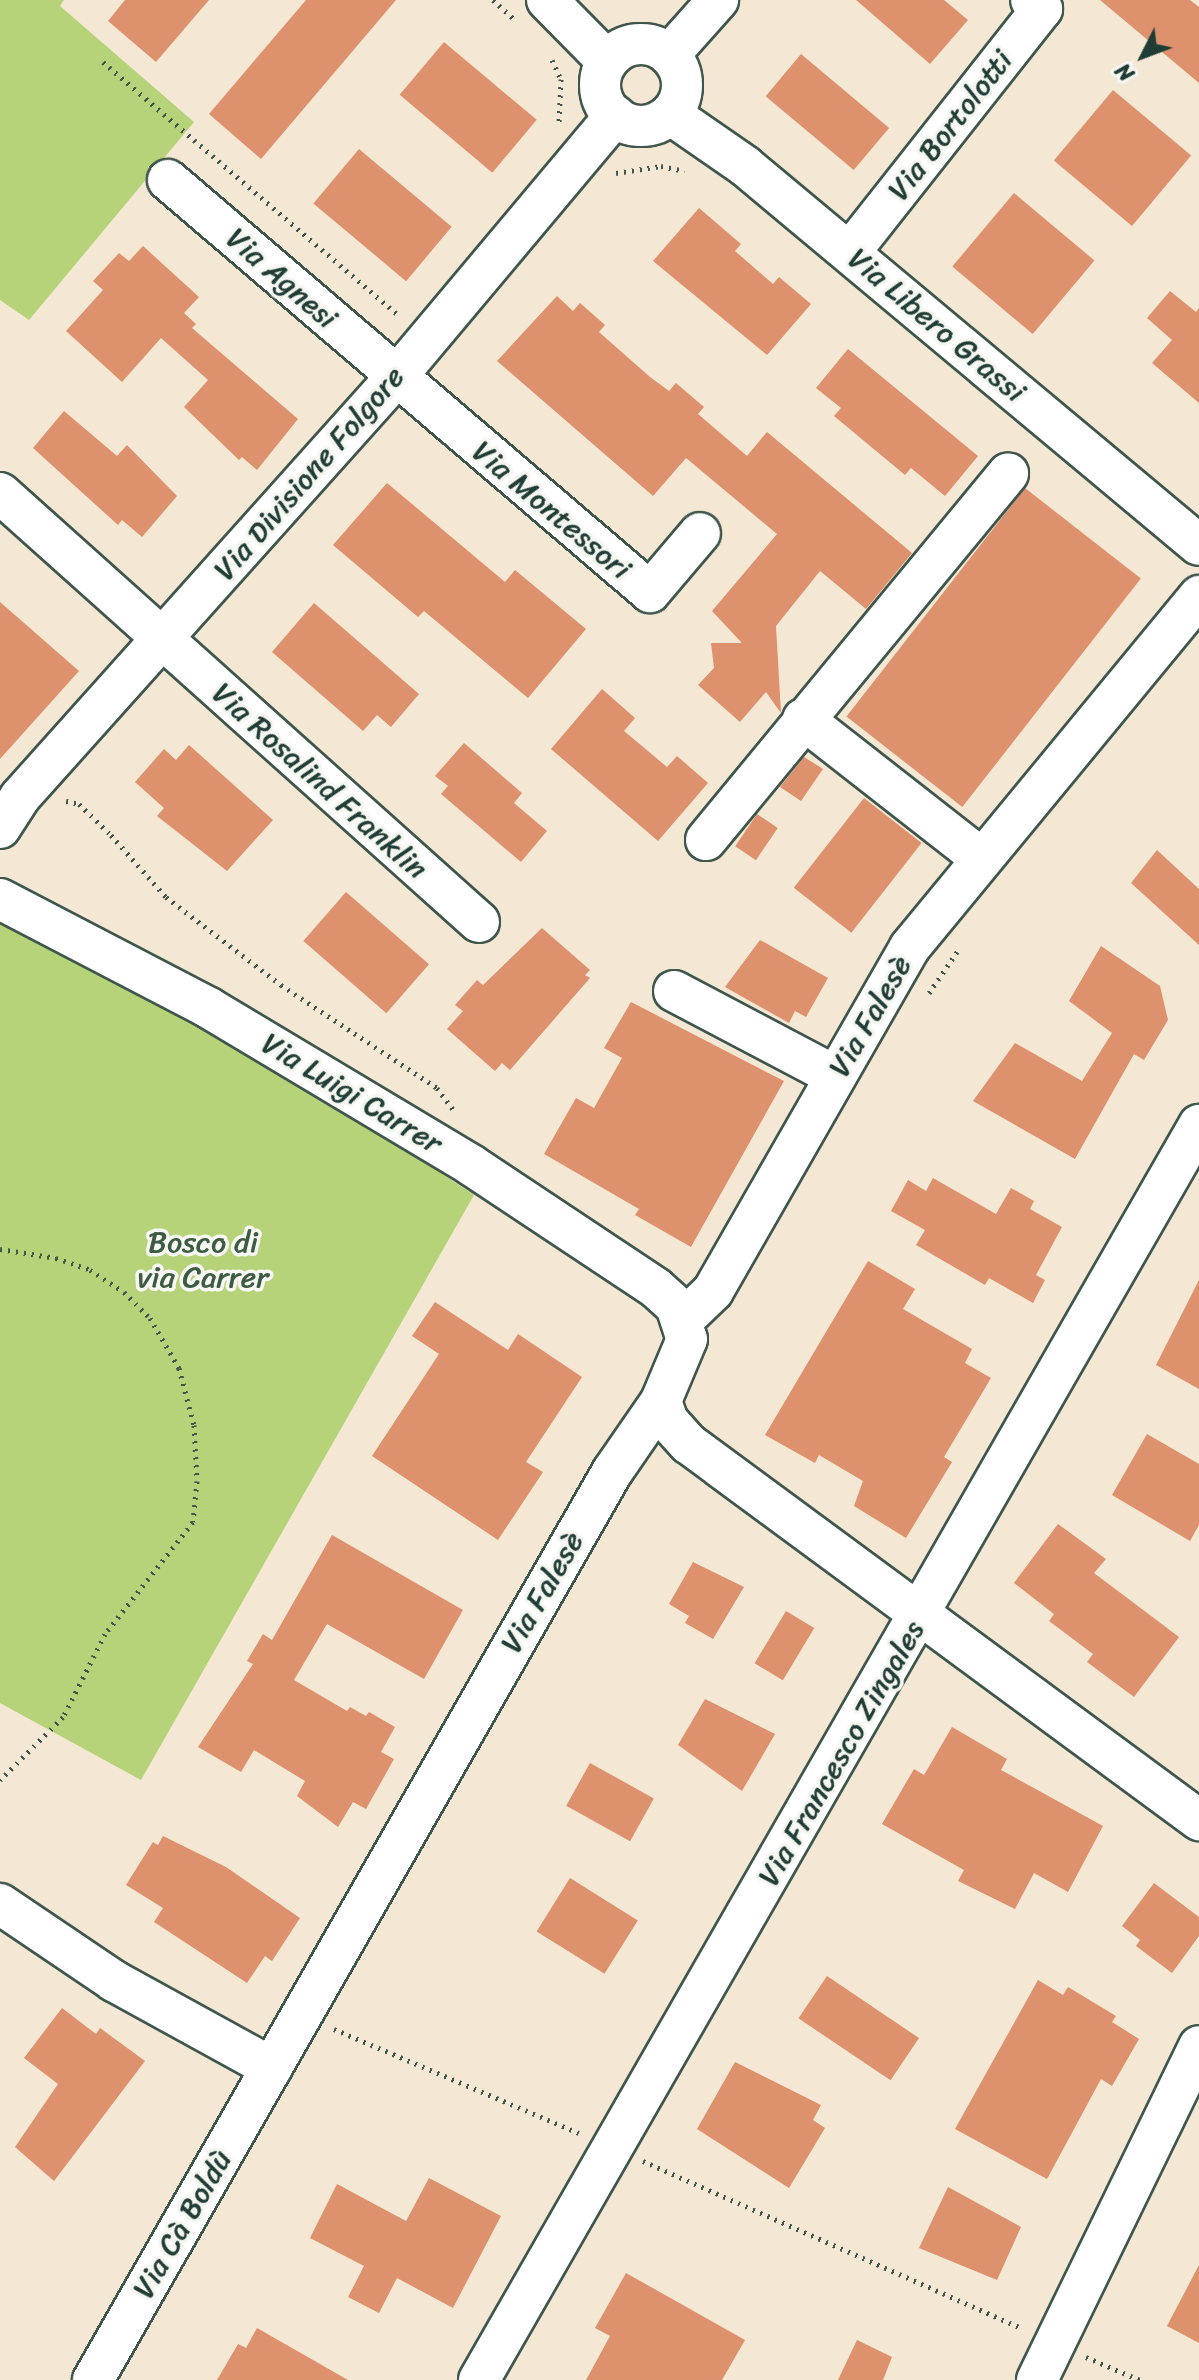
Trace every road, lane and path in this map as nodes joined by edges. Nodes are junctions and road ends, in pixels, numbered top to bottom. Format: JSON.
{"nodes":[{"id":1,"x":493,"y":0,"type":"edge"},
{"id":2,"x":718,"y":0,"type":"edge"},
{"id":3,"x":1031,"y":0,"type":"edge"},
{"id":4,"x":536,"y":14,"type":"edge"},
{"id":5,"x":548,"y":50,"type":"dead end"},
{"id":6,"x":669,"y":55,"type":"junction"},
{"id":7,"x":607,"y":61,"type":"junction"},
{"id":8,"x":103,"y":62,"type":"dead end"},
{"id":9,"x":670,"y":114,"type":"junction"},
{"id":10,"x":615,"y":116,"type":"junction"},
{"id":11,"x":584,"y":177,"type":"junction"},
{"id":12,"x":697,"y":178,"type":"dead end"},
{"id":13,"x":168,"y":180,"type":"dead end"},
{"id":14,"x":850,"y":252,"type":"junction"},
{"id":15,"x":426,"y":339,"type":"junction"},
{"id":16,"x":396,"y":377,"type":"junction"},
{"id":17,"x":1008,"y":473,"type":"dead end"},
{"id":18,"x":0,"y":493,"type":"edge"},
{"id":19,"x":700,"y":533,"type":"dead end"},
{"id":20,"x":1199,"y":545,"type":"edge"},
{"id":21,"x":1199,"y":596,"type":"edge"},
{"id":22,"x":161,"y":640,"type":"junction"},
{"id":23,"x":803,"y":719,"type":"junction"},
{"id":24,"x":73,"y":788,"type":"dead end"},
{"id":25,"x":63,"y":800,"type":"dead end"},
{"id":26,"x":0,"y":828,"type":"edge"},
{"id":27,"x":706,"y":840,"type":"dead end"},
{"id":28,"x":981,"y":858,"type":"junction"},
{"id":29,"x":0,"y":899,"type":"edge"},
{"id":30,"x":479,"y":922,"type":"dead end"},
{"id":31,"x":963,"y":943,"type":"dead end"},
{"id":32,"x":674,"y":991,"type":"dead end"},
{"id":33,"x":924,"y":1001,"type":"dead end"},
{"id":34,"x":835,"y":1076,"type":"junction"},
{"id":35,"x":1199,"y":1125,"type":"edge"},
{"id":36,"x":0,"y":1249,"type":"edge"},
{"id":37,"x":683,"y":1320,"type":"junction"},
{"id":38,"x":661,"y":1401,"type":"junction"},
{"id":39,"x":922,"y":1612,"type":"junction"},
{"id":40,"x":0,"y":1780,"type":"edge"},
{"id":41,"x":1199,"y":1820,"type":"edge"},
{"id":42,"x":0,"y":1904,"type":"edge"},
{"id":43,"x":332,"y":2028,"type":"dead end"},
{"id":44,"x":1199,"y":2046,"type":"edge"},
{"id":45,"x":272,"y":2068,"type":"junction"},
{"id":46,"x":613,"y":2148,"type":"junction"},
{"id":47,"x":1055,"y":2343,"type":"junction"},
{"id":48,"x":93,"y":2380,"type":"edge"},
{"id":49,"x":479,"y":2380,"type":"edge"},
{"id":50,"x":1037,"y":2380,"type":"edge"},
{"id":51,"x":1140,"y":2380,"type":"edge"}],
"edges":[{"from":1,"to":4,"type":"path"},
{"from":2,"to":6,"type":"street"},
{"from":3,"to":14,"type":"street","name":"Via Bortolotti"},
{"from":4,"to":7,"type":"street"},
{"from":5,"to":11,"type":"path"},
{"from":6,"to":7,"type":"street"},
{"from":6,"to":9,"type":"street"},
{"from":7,"to":10,"type":"street"},
{"from":8,"to":15,"type":"path"},
{"from":9,"to":10,"type":"street"},
{"from":9,"to":14,"type":"street","name":"Via Libero Grassi"},
{"from":10,"to":11,"type":"street","name":"Via Divisione Folgore"},
{"from":11,"to":12,"type":"path"},
{"from":11,"to":15,"type":"street","name":"Via Divisione Folgore"},
{"from":13,"to":16,"type":"street","name":"Via Agnesi"},
{"from":14,"to":20,"type":"street","name":"Via Libero Grassi"},
{"from":15,"to":16,"type":"street","name":"Via Divisione Folgore"},
{"from":16,"to":19,"type":"street","name":"Via Montessori"},
{"from":16,"to":22,"type":"street","name":"Via Divisione Folgore"},
{"from":17,"to":23,"type":"street"},
{"from":18,"to":22,"type":"street","name":"Via Rosalind Franklin"},
{"from":21,"to":28,"type":"street","name":"Via Falesè"},
{"from":22,"to":26,"type":"street","name":"Via Divisione Folgore"},
{"from":22,"to":30,"type":"street","name":"Via Rosalind Franklin"},
{"from":23,"to":27,"type":"street"},
{"from":23,"to":28,"type":"street"},
{"from":24,"to":25,"type":"path"},
{"from":28,"to":34,"type":"street","name":"Via Falesè"},
{"from":29,"to":37,"type":"street","name":"Via Luigi Carrer"},
{"from":31,"to":33,"type":"path"},
{"from":32,"to":34,"type":"street"},
{"from":34,"to":37,"type":"street","name":"Via Falesè"},
{"from":35,"to":39,"type":"street","name":"Via Francesco Zingales"},
{"from":36,"to":40,"type":"path"},
{"from":37,"to":38,"type":"street","name":"Via Falesè"},
{"from":38,"to":39,"type":"street"},
{"from":38,"to":45,"type":"street","name":"Via Falesè"},
{"from":39,"to":41,"type":"street"},
{"from":39,"to":46,"type":"street","name":"Via Francesco Zingales"},
{"from":42,"to":45,"type":"street"},
{"from":43,"to":46,"type":"path"},
{"from":44,"to":47,"type":"street"},
{"from":45,"to":48,"type":"street","name":"Via Cà Boldù"},
{"from":46,"to":47,"type":"path"},
{"from":46,"to":49,"type":"street","name":"Via Francesco Zingales"},
{"from":47,"to":50,"type":"street"},
{"from":47,"to":51,"type":"path"}]}
